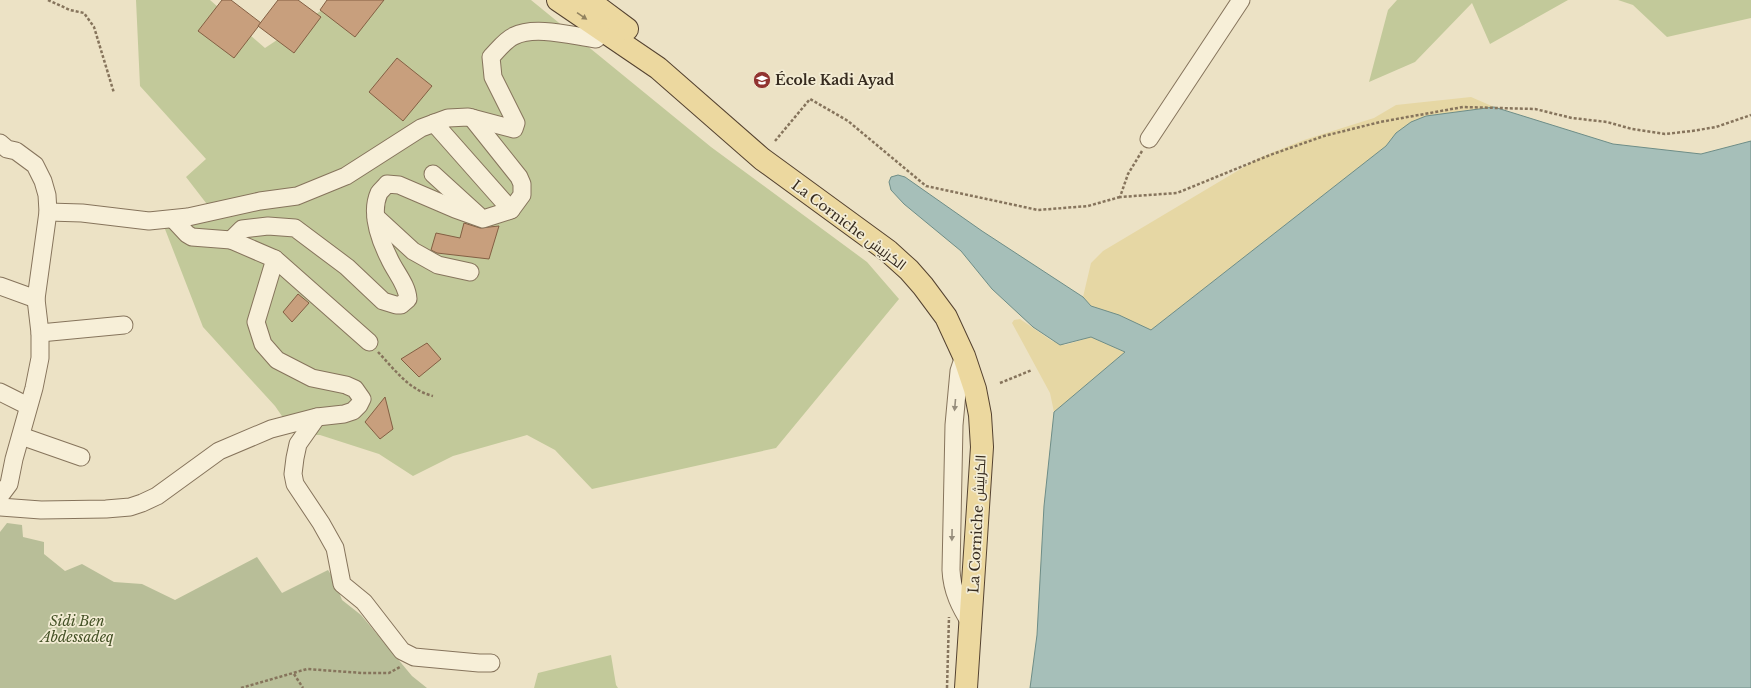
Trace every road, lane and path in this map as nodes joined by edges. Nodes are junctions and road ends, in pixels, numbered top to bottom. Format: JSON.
{"nodes":[{"id":1,"x":48,"y":0,"type":"edge"},
{"id":2,"x":558,"y":0,"type":"edge"},
{"id":3,"x":588,"y":0,"type":"edge"},
{"id":4,"x":1241,"y":0,"type":"edge"},
{"id":5,"x":611,"y":27,"type":"junction"},
{"id":6,"x":114,"y":93,"type":"dead end"},
{"id":7,"x":1751,"y":115,"type":"edge"},
{"id":8,"x":472,"y":118,"type":"junction"},
{"id":9,"x":434,"y":123,"type":"junction"},
{"id":10,"x":1149,"y":139,"type":"joint"},
{"id":11,"x":775,"y":141,"type":"dead end"},
{"id":12,"x":2,"y":148,"type":"edge"},
{"id":13,"x":433,"y":174,"type":"dead end"},
{"id":14,"x":1120,"y":197,"type":"junction"},
{"id":15,"x":511,"y":210,"type":"junction"},
{"id":16,"x":48,"y":212,"type":"junction"},
{"id":17,"x":376,"y":217,"type":"junction"},
{"id":18,"x":173,"y":219,"type":"junction"},
{"id":19,"x":483,"y":219,"type":"junction"},
{"id":20,"x":231,"y":240,"type":"junction"},
{"id":21,"x":274,"y":260,"type":"junction"},
{"id":22,"x":470,"y":272,"type":"dead end"},
{"id":23,"x":0,"y":286,"type":"edge"},
{"id":24,"x":36,"y":299,"type":"junction"},
{"id":25,"x":124,"y":325,"type":"dead end"},
{"id":26,"x":40,"y":333,"type":"junction"},
{"id":27,"x":369,"y":342,"type":"joint"},
{"id":28,"x":1032,"y":370,"type":"dead end"},
{"id":29,"x":1000,"y":383,"type":"dead end"},
{"id":30,"x":0,"y":392,"type":"edge"},
{"id":31,"x":433,"y":396,"type":"dead end"},
{"id":32,"x":28,"y":406,"type":"junction"},
{"id":33,"x":317,"y":418,"type":"junction"},
{"id":34,"x":21,"y":436,"type":"junction"},
{"id":35,"x":81,"y":457,"type":"dead end"},
{"id":36,"x":0,"y":496,"type":"edge"},
{"id":37,"x":0,"y":506,"type":"edge"},
{"id":38,"x":949,"y":611,"type":"dead end"},
{"id":39,"x":491,"y":663,"type":"dead end"},
{"id":40,"x":401,"y":666,"type":"dead end"},
{"id":41,"x":294,"y":674,"type":"junction"},
{"id":42,"x":241,"y":688,"type":"edge"},
{"id":43,"x":303,"y":688,"type":"edge"},
{"id":44,"x":947,"y":688,"type":"edge"},
{"id":45,"x":966,"y":688,"type":"edge"},
{"id":46,"x":979,"y":688,"type":"edge"}],
"edges":[{"from":1,"to":6,"type":"path"},
{"from":2,"to":5,"type":"main road","name":"La Corniche الكرنيش","one_way":true},
{"from":3,"to":5,"type":"main road","name":"La Corniche الكرنيش"},
{"from":4,"to":10,"type":"street"},
{"from":5,"to":8,"type":"street"},
{"from":5,"to":45,"type":"main road","name":"La Corniche الكرنيش","one_way":true},
{"from":5,"to":46,"type":"main road","name":"La Corniche الكرنيش"},
{"from":7,"to":14,"type":"path"},
{"from":8,"to":9,"type":"street"},
{"from":8,"to":15,"type":"street"},
{"from":9,"to":15,"type":"street"},
{"from":9,"to":18,"type":"street"},
{"from":10,"to":14,"type":"path"},
{"from":11,"to":14,"type":"path"},
{"from":12,"to":16,"type":"street"},
{"from":13,"to":19,"type":"street"},
{"from":15,"to":19,"type":"street"},
{"from":16,"to":18,"type":"street"},
{"from":16,"to":24,"type":"street"},
{"from":17,"to":19,"type":"street"},
{"from":17,"to":20,"type":"street"},
{"from":17,"to":22,"type":"street"},
{"from":18,"to":20,"type":"street"},
{"from":20,"to":21,"type":"street"},
{"from":21,"to":27,"type":"street"},
{"from":21,"to":33,"type":"street"},
{"from":23,"to":24,"type":"street"},
{"from":24,"to":26,"type":"street"},
{"from":25,"to":26,"type":"street"},
{"from":26,"to":32,"type":"street"},
{"from":27,"to":31,"type":"path"},
{"from":28,"to":29,"type":"path"},
{"from":30,"to":32,"type":"street"},
{"from":32,"to":34,"type":"street"},
{"from":33,"to":37,"type":"street"},
{"from":33,"to":39,"type":"street"},
{"from":34,"to":35,"type":"street"},
{"from":34,"to":36,"type":"street"},
{"from":38,"to":44,"type":"path"},
{"from":40,"to":41,"type":"path"},
{"from":41,"to":42,"type":"path"},
{"from":41,"to":43,"type":"path"}]}
